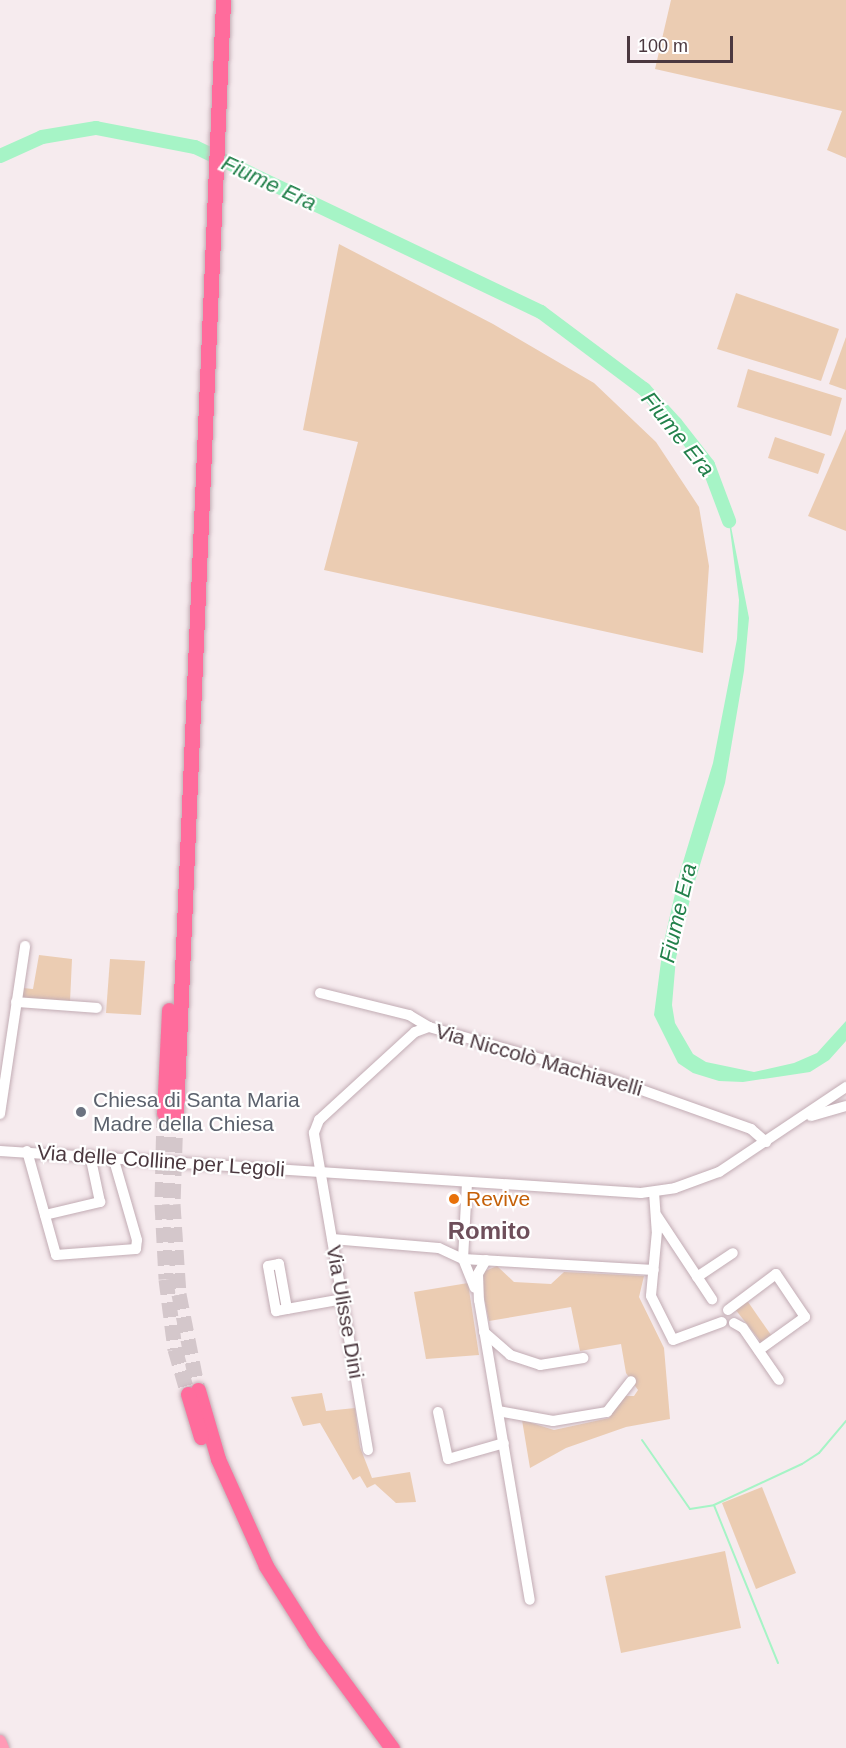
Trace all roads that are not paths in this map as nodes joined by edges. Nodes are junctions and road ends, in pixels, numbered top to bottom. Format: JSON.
{"nodes":[{"id":1,"x":214,"y":0,"type":"edge"},
{"id":2,"x":223,"y":0,"type":"edge"},
{"id":3,"x":205,"y":304,"type":"junction"},
{"id":4,"x":25,"y":946,"type":"dead end"},
{"id":5,"x":320,"y":993,"type":"dead end"},
{"id":6,"x":16,"y":1002,"type":"junction"},
{"id":7,"x":97,"y":1008,"type":"dead end"},
{"id":8,"x":429,"y":1027,"type":"junction"},
{"id":9,"x":846,"y":1087,"type":"edge"},
{"id":10,"x":846,"y":1106,"type":"edge"},
{"id":11,"x":170,"y":1113,"type":"tunnel mouth"},
{"id":12,"x":0,"y":1114,"type":"edge"},
{"id":13,"x":797,"y":1122,"type":"junction"},
{"id":14,"x":761,"y":1145,"type":"junction"},
{"id":15,"x":27,"y":1151,"type":"junction"},
{"id":16,"x":0,"y":1152,"type":"edge"},
{"id":17,"x":90,"y":1155,"type":"junction"},
{"id":18,"x":113,"y":1157,"type":"junction"},
{"id":19,"x":321,"y":1173,"type":"junction"},
{"id":20,"x":467,"y":1182,"type":"junction"},
{"id":21,"x":654,"y":1192,"type":"junction"},
{"id":22,"x":45,"y":1215,"type":"junction"},
{"id":23,"x":657,"y":1216,"type":"junction"},
{"id":24,"x":332,"y":1239,"type":"junction"},
{"id":25,"x":733,"y":1253,"type":"dead end"},
{"id":26,"x":463,"y":1258,"type":"junction"},
{"id":27,"x":486,"y":1260,"type":"junction"},
{"id":28,"x":654,"y":1270,"type":"junction"},
{"id":29,"x":697,"y":1277,"type":"junction"},
{"id":30,"x":343,"y":1299,"type":"junction"},
{"id":31,"x":712,"y":1299,"type":"dead end"},
{"id":32,"x":479,"y":1300,"type":"junction"},
{"id":33,"x":287,"y":1309,"type":"dead end"},
{"id":34,"x":728,"y":1310,"type":"junction"},
{"id":35,"x":722,"y":1322,"type":"junction"},
{"id":36,"x":734,"y":1323,"type":"junction"},
{"id":37,"x":484,"y":1332,"type":"junction"},
{"id":38,"x":759,"y":1350,"type":"junction"},
{"id":39,"x":583,"y":1358,"type":"dead end"},
{"id":40,"x":779,"y":1380,"type":"dead end"},
{"id":41,"x":631,"y":1381,"type":"dead end"},
{"id":42,"x":498,"y":1411,"type":"junction"},
{"id":43,"x":438,"y":1412,"type":"dead end"},
{"id":44,"x":504,"y":1443,"type":"junction"},
{"id":45,"x":368,"y":1450,"type":"dead end"},
{"id":46,"x":530,"y":1600,"type":"dead end"},
{"id":47,"x":0,"y":1741,"type":"edge"},
{"id":48,"x":3,"y":1748,"type":"edge"},
{"id":49,"x":381,"y":1748,"type":"edge"},
{"id":50,"x":392,"y":1748,"type":"edge"}],
"edges":[{"from":1,"to":3,"type":"highway"},
{"from":2,"to":3,"type":"highway"},
{"from":3,"to":11,"type":"highway"},
{"from":4,"to":6,"type":"street"},
{"from":5,"to":8,"type":"street"},
{"from":6,"to":7,"type":"street"},
{"from":6,"to":12,"type":"street"},
{"from":8,"to":14,"type":"street","name":"Via Niccolò Machiavelli"},
{"from":8,"to":19,"type":"street","name":"Via Niccolò Machiavelli"},
{"from":9,"to":13,"type":"street"},
{"from":10,"to":13,"type":"street"},
{"from":13,"to":14,"type":"street"},
{"from":14,"to":21,"type":"street","name":"Via delle Colline per Legoli"},
{"from":15,"to":16,"type":"street","name":"Via delle Colline per Legoli"},
{"from":15,"to":17,"type":"street","name":"Via delle Colline per Legoli"},
{"from":15,"to":22,"type":"street"},
{"from":17,"to":18,"type":"street","name":"Via delle Colline per Legoli"},
{"from":17,"to":22,"type":"street"},
{"from":18,"to":19,"type":"street","name":"Via delle Colline per Legoli"},
{"from":18,"to":22,"type":"street"},
{"from":19,"to":20,"type":"street","name":"Via delle Colline per Legoli"},
{"from":19,"to":24,"type":"street","name":"Via Ulisse Dini"},
{"from":20,"to":21,"type":"street","name":"Via delle Colline per Legoli"},
{"from":20,"to":26,"type":"street"},
{"from":21,"to":23,"type":"street"},
{"from":23,"to":28,"type":"street"},
{"from":23,"to":29,"type":"street"},
{"from":24,"to":26,"type":"street"},
{"from":24,"to":30,"type":"street","name":"Via Ulisse Dini"},
{"from":25,"to":29,"type":"street"},
{"from":26,"to":27,"type":"street"},
{"from":26,"to":32,"type":"street"},
{"from":27,"to":28,"type":"street"},
{"from":27,"to":32,"type":"street"},
{"from":28,"to":35,"type":"street"},
{"from":29,"to":31,"type":"street"},
{"from":30,"to":33,"type":"street"},
{"from":30,"to":45,"type":"street","name":"Via Ulisse Dini"},
{"from":32,"to":37,"type":"street"},
{"from":34,"to":35,"type":"street"},
{"from":34,"to":36,"type":"street"},
{"from":34,"to":38,"type":"street"},
{"from":35,"to":36,"type":"street"},
{"from":36,"to":38,"type":"street"},
{"from":37,"to":39,"type":"street"},
{"from":37,"to":42,"type":"street"},
{"from":38,"to":40,"type":"street"},
{"from":41,"to":42,"type":"street"},
{"from":42,"to":44,"type":"street"},
{"from":43,"to":44,"type":"street"},
{"from":44,"to":46,"type":"street"},
{"from":47,"to":48,"type":"main road"},
{"from":49,"to":50,"type":"highway"}]}
